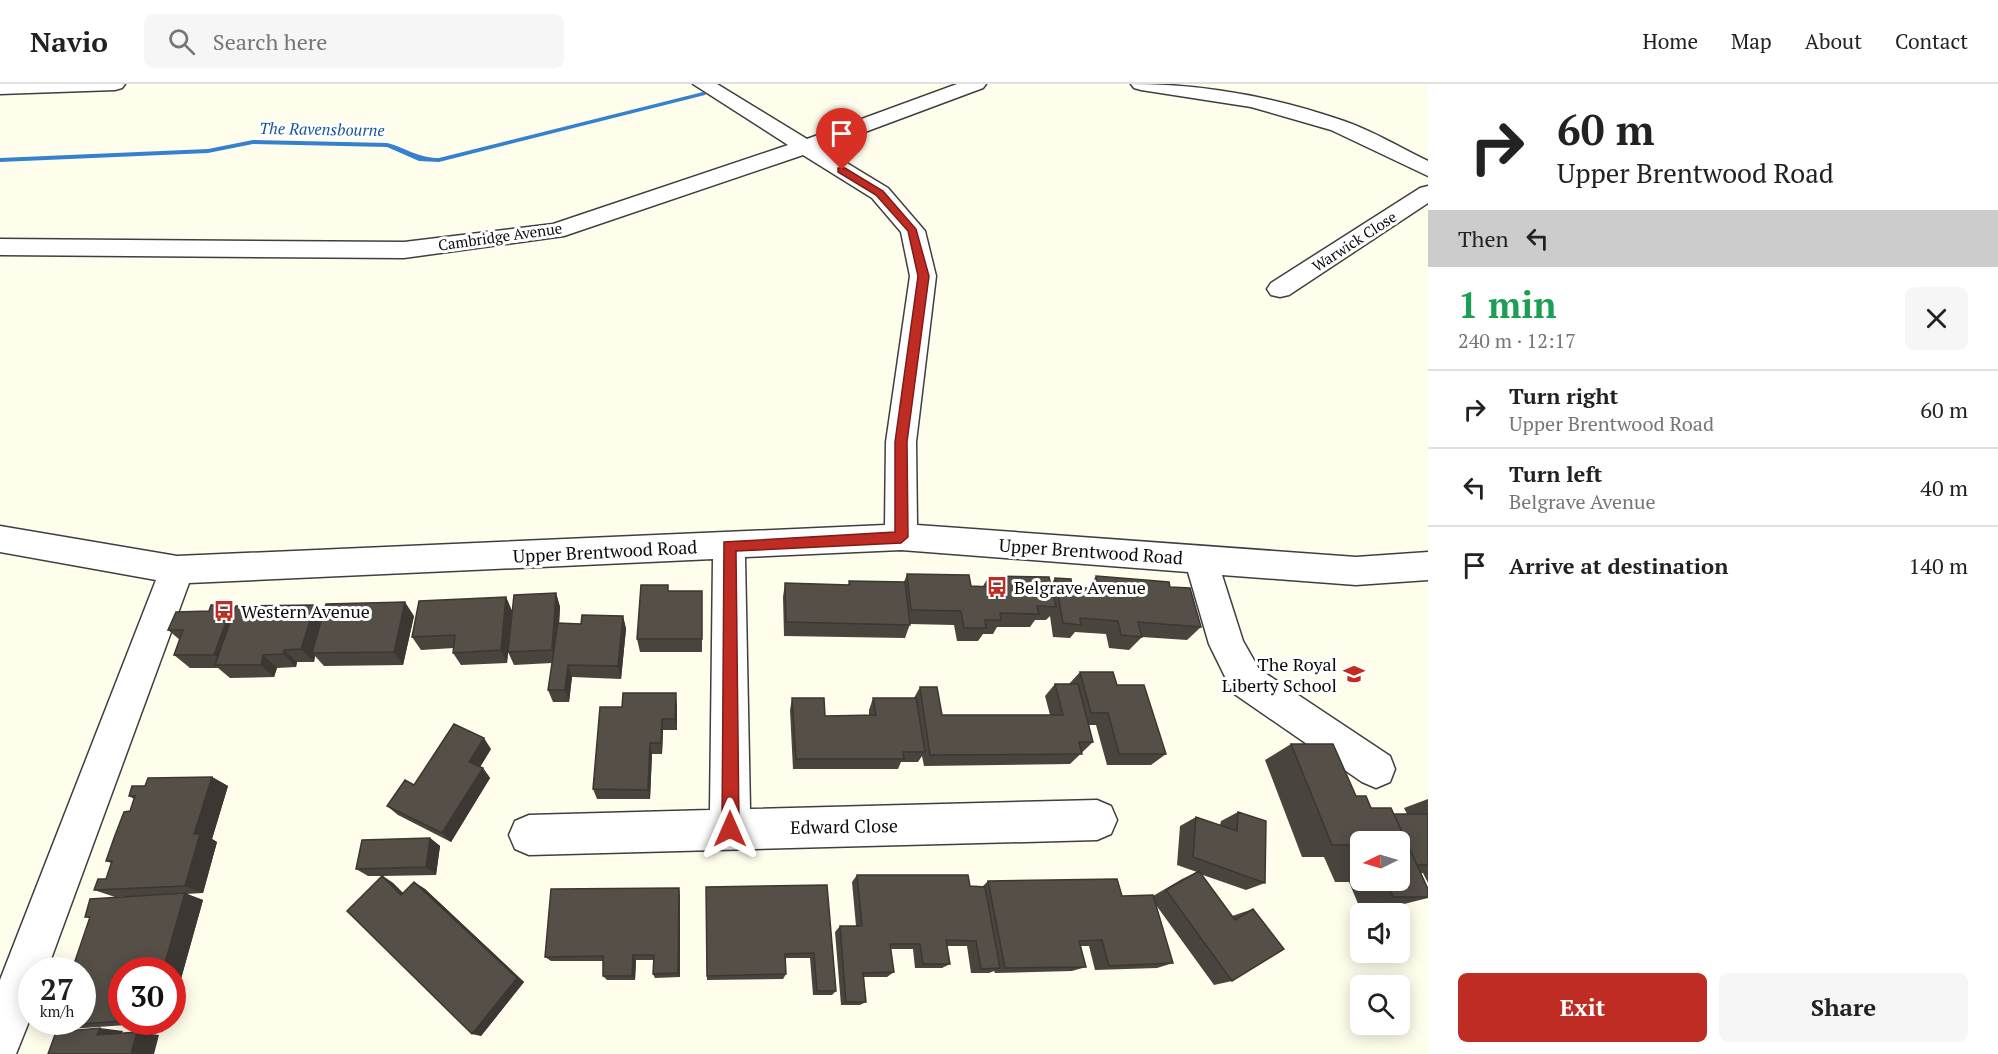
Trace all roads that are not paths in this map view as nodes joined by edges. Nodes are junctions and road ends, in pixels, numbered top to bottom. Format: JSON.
{"nodes":[{"id":1,"x":114,"y":84,"type":"edge"},
{"id":2,"x":703,"y":84,"type":"edge"},
{"id":3,"x":976,"y":84,"type":"edge"},
{"id":4,"x":1141,"y":84,"type":"edge"},
{"id":5,"x":0,"y":88,"type":"edge"},
{"id":6,"x":804,"y":147,"type":"junction"},
{"id":7,"x":1428,"y":169,"type":"edge"},
{"id":8,"x":1428,"y":193,"type":"edge"},
{"id":9,"x":0,"y":247,"type":"edge"},
{"id":10,"x":1280,"y":289,"type":"dead end"},
{"id":11,"x":901,"y":537,"type":"junction"},
{"id":12,"x":0,"y":539,"type":"edge"},
{"id":13,"x":729,"y":546,"type":"junction"},
{"id":14,"x":1201,"y":559,"type":"junction"},
{"id":15,"x":1428,"y":566,"type":"edge"},
{"id":16,"x":177,"y":570,"type":"junction"},
{"id":17,"x":1376,"y":769,"type":"dead end"},
{"id":18,"x":1097,"y":820,"type":"dead end"},
{"id":19,"x":730,"y":829,"type":"junction"},
{"id":20,"x":529,"y":835,"type":"dead end"},
{"id":21,"x":0,"y":1038,"type":"edge"}],
"edges":[{"from":1,"to":5,"type":"street"},
{"from":2,"to":6,"type":"street"},
{"from":3,"to":6,"type":"street","name":"Cambridge Avenue"},
{"from":4,"to":7,"type":"street"},
{"from":6,"to":9,"type":"street","name":"Cambridge Avenue"},
{"from":6,"to":11,"type":"street"},
{"from":8,"to":10,"type":"street","name":"Warwick Close"},
{"from":11,"to":13,"type":"street","name":"Upper Brentwood Road"},
{"from":11,"to":14,"type":"street","name":"Upper Brentwood Road"},
{"from":12,"to":16,"type":"street","name":"Upper Brentwood Road"},
{"from":13,"to":16,"type":"street","name":"Upper Brentwood Road"},
{"from":13,"to":19,"type":"street"},
{"from":14,"to":15,"type":"street","name":"Upper Brentwood Road"},
{"from":14,"to":17,"type":"street"},
{"from":16,"to":21,"type":"street"},
{"from":18,"to":19,"type":"street","name":"Edward Close"},
{"from":19,"to":20,"type":"street","name":"Edward Close"}]}
